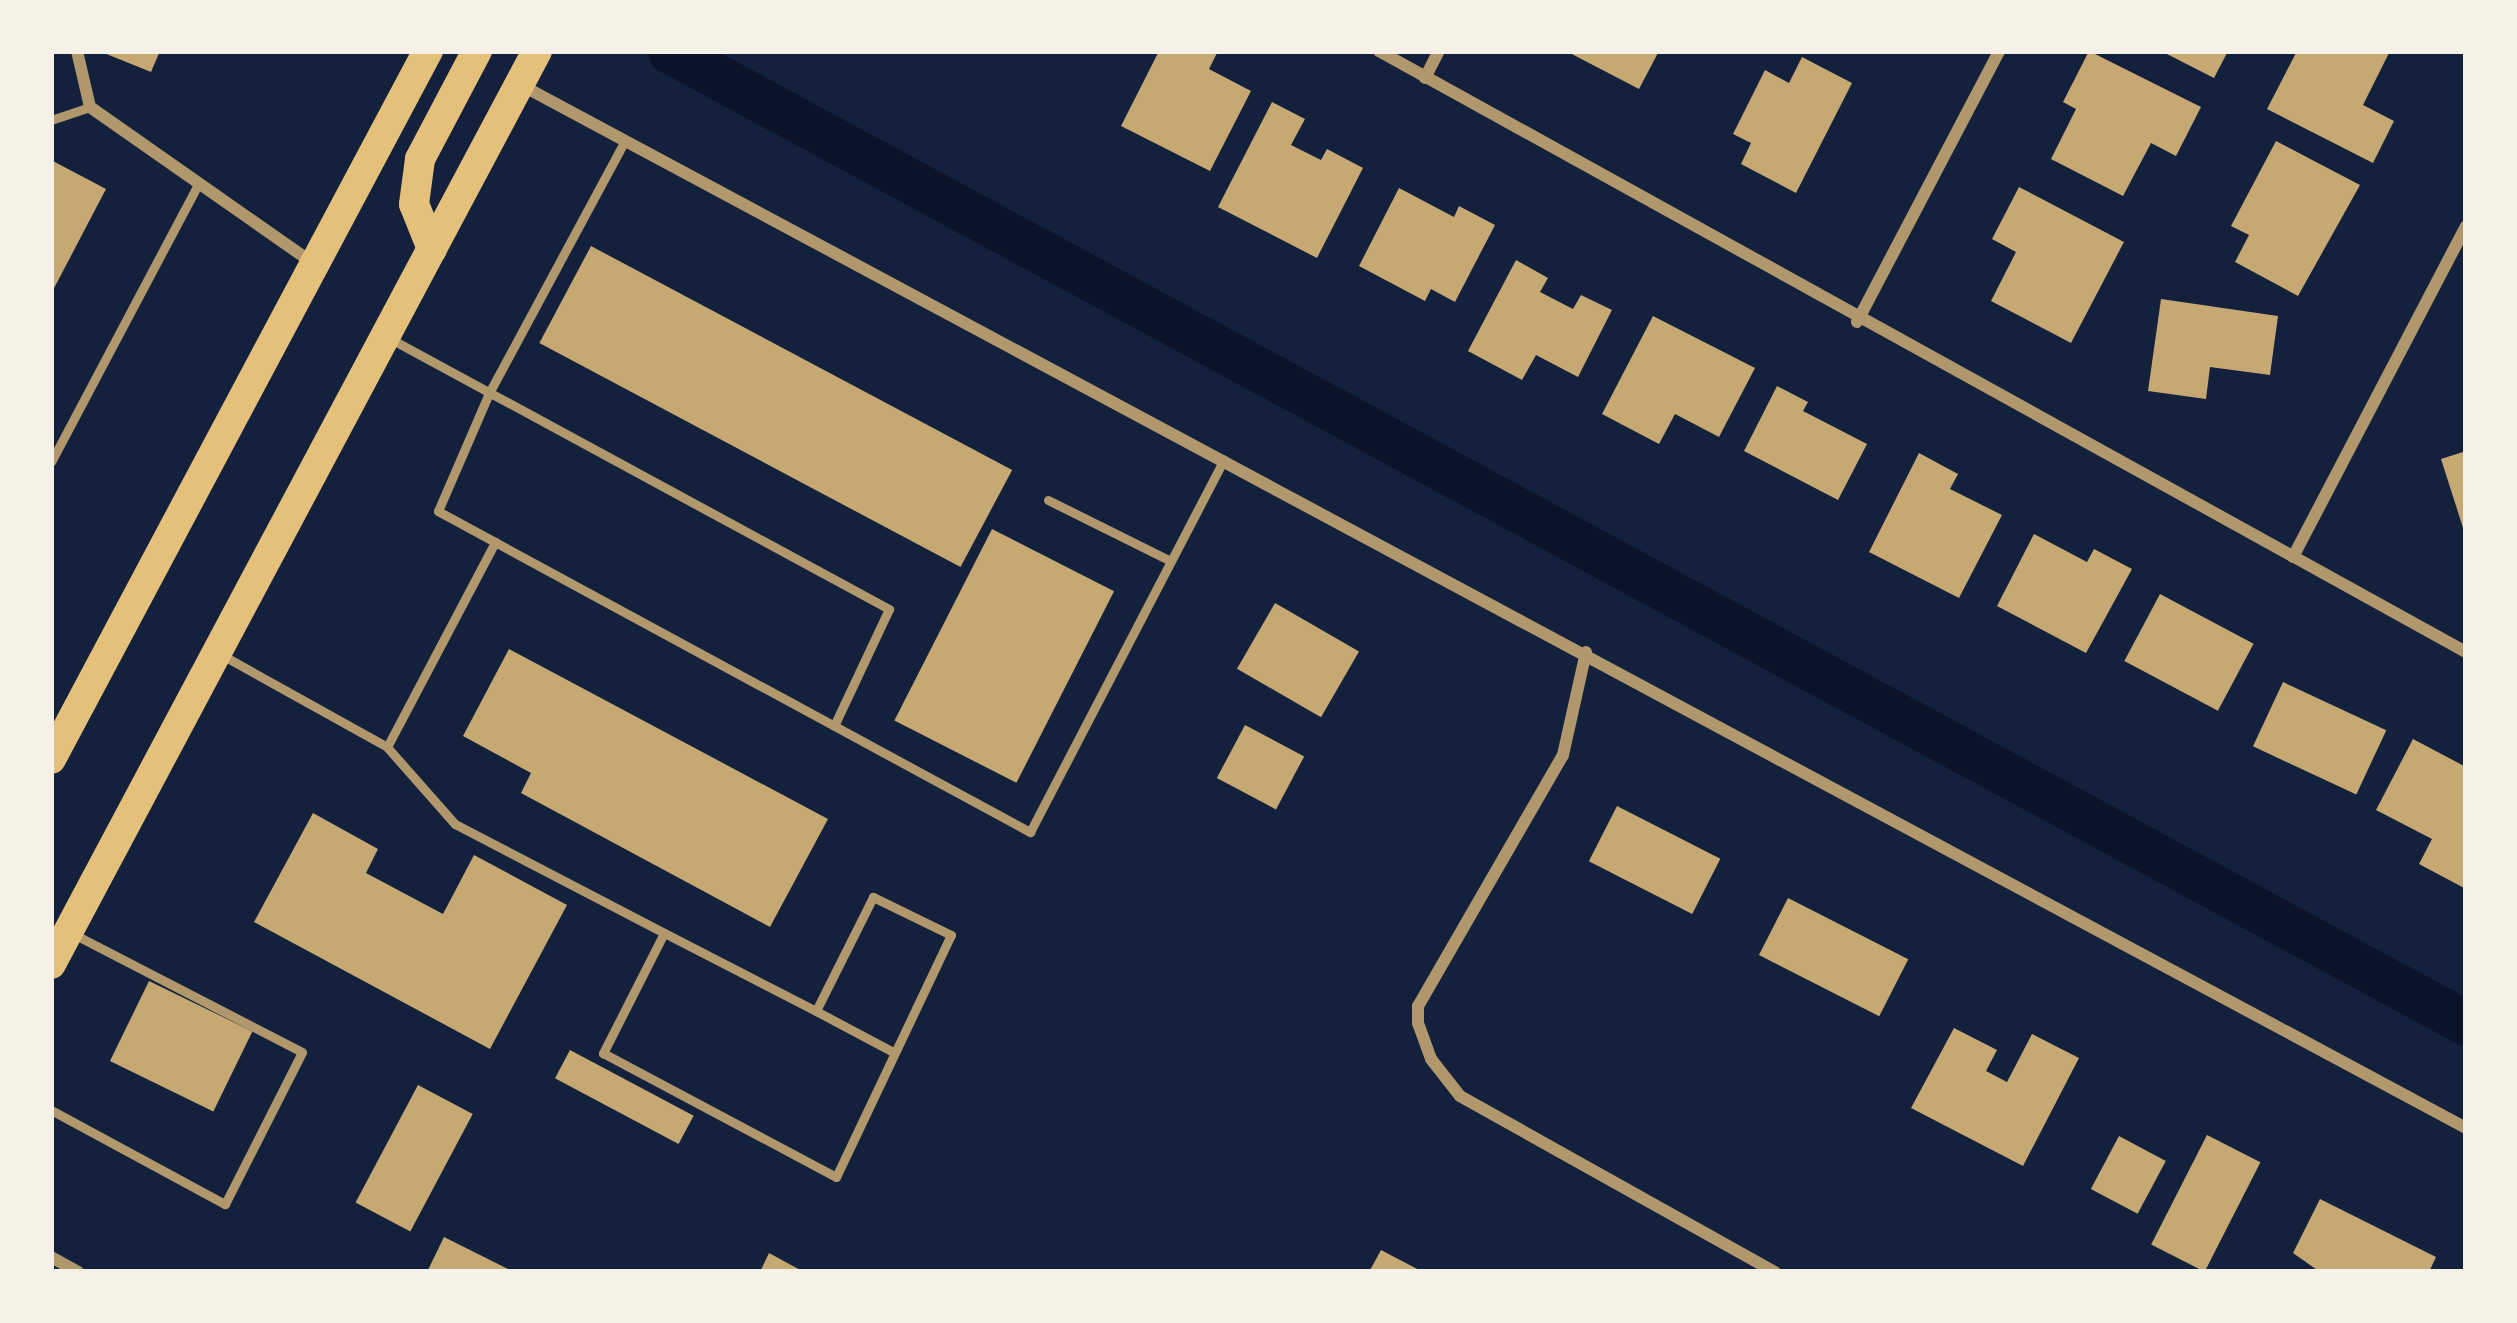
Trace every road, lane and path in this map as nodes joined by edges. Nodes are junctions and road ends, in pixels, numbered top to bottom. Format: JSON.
{"nodes":[{"id":1,"x":77,"y":51,"type":"edge"},
{"id":2,"x":428,"y":51,"type":"edge"},
{"id":3,"x":477,"y":51,"type":"edge"},
{"id":4,"x":537,"y":51,"type":"edge"},
{"id":5,"x":1379,"y":51,"type":"edge"},
{"id":6,"x":1439,"y":51,"type":"edge"},
{"id":7,"x":2000,"y":51,"type":"edge"},
{"id":8,"x":1425,"y":78,"type":"junction"},
{"id":9,"x":520,"y":84,"type":"junction"},
{"id":10,"x":90,"y":107,"type":"junction"},
{"id":11,"x":51,"y":120,"type":"edge"},
{"id":12,"x":625,"y":140,"type":"junction"},
{"id":13,"x":196,"y":188,"type":"junction"},
{"id":14,"x":2466,"y":226,"type":"edge"},
{"id":15,"x":432,"y":249,"type":"junction"},
{"id":16,"x":315,"y":265,"type":"junction"},
{"id":17,"x":1856,"y":322,"type":"junction"},
{"id":18,"x":385,"y":336,"type":"junction"},
{"id":19,"x":490,"y":393,"type":"junction"},
{"id":20,"x":1224,"y":459,"type":"junction"},
{"id":21,"x":51,"y":462,"type":"edge"},
{"id":22,"x":1048,"y":500,"type":"dead end"},
{"id":23,"x":495,"y":542,"type":"junction"},
{"id":24,"x":2293,"y":557,"type":"junction"},
{"id":25,"x":1171,"y":561,"type":"junction"},
{"id":26,"x":217,"y":652,"type":"junction"},
{"id":27,"x":1586,"y":652,"type":"junction"},
{"id":28,"x":2466,"y":652,"type":"edge"},
{"id":29,"x":834,"y":726,"type":"junction"},
{"id":30,"x":387,"y":747,"type":"junction"},
{"id":31,"x":51,"y":759,"type":"edge"},
{"id":32,"x":68,"y":932,"type":"junction"},
{"id":33,"x":664,"y":933,"type":"junction"},
{"id":34,"x":51,"y":964,"type":"edge"},
{"id":35,"x":816,"y":1011,"type":"junction"},
{"id":36,"x":895,"y":1053,"type":"junction"},
{"id":37,"x":51,"y":1110,"type":"edge"},
{"id":38,"x":2466,"y":1128,"type":"edge"},
{"id":39,"x":51,"y":1257,"type":"edge"},
{"id":40,"x":79,"y":1272,"type":"edge"},
{"id":41,"x":1774,"y":1272,"type":"edge"}],
"edges":[{"from":1,"to":10,"type":"street"},
{"from":2,"to":16,"type":"main road"},
{"from":3,"to":15,"type":"main road"},
{"from":4,"to":9,"type":"main road"},
{"from":5,"to":8,"type":"street"},
{"from":6,"to":8,"type":"street"},
{"from":7,"to":17,"type":"street"},
{"from":8,"to":17,"type":"street"},
{"from":9,"to":12,"type":"street"},
{"from":9,"to":15,"type":"main road"},
{"from":10,"to":11,"type":"lane"},
{"from":10,"to":13,"type":"street"},
{"from":12,"to":19,"type":"lane"},
{"from":12,"to":20,"type":"street"},
{"from":13,"to":16,"type":"street"},
{"from":13,"to":21,"type":"lane"},
{"from":14,"to":24,"type":"street"},
{"from":15,"to":18,"type":"main road"},
{"from":16,"to":31,"type":"main road"},
{"from":17,"to":24,"type":"street"},
{"from":18,"to":19,"type":"lane"},
{"from":18,"to":26,"type":"main road"},
{"from":19,"to":23,"type":"lane"},
{"from":19,"to":29,"type":"lane"},
{"from":20,"to":25,"type":"lane"},
{"from":20,"to":27,"type":"street"},
{"from":22,"to":25,"type":"lane"},
{"from":23,"to":29,"type":"lane"},
{"from":23,"to":30,"type":"lane"},
{"from":24,"to":28,"type":"street"},
{"from":25,"to":29,"type":"lane"},
{"from":26,"to":30,"type":"lane"},
{"from":26,"to":32,"type":"main road"},
{"from":27,"to":38,"type":"street"},
{"from":27,"to":41,"type":"street"},
{"from":30,"to":33,"type":"lane"},
{"from":32,"to":34,"type":"main road"},
{"from":32,"to":37,"type":"lane"},
{"from":33,"to":35,"type":"lane"},
{"from":33,"to":36,"type":"lane"},
{"from":35,"to":36,"type":"lane"},
{"from":35,"to":36,"type":"lane"},
{"from":39,"to":40,"type":"street"}]}
